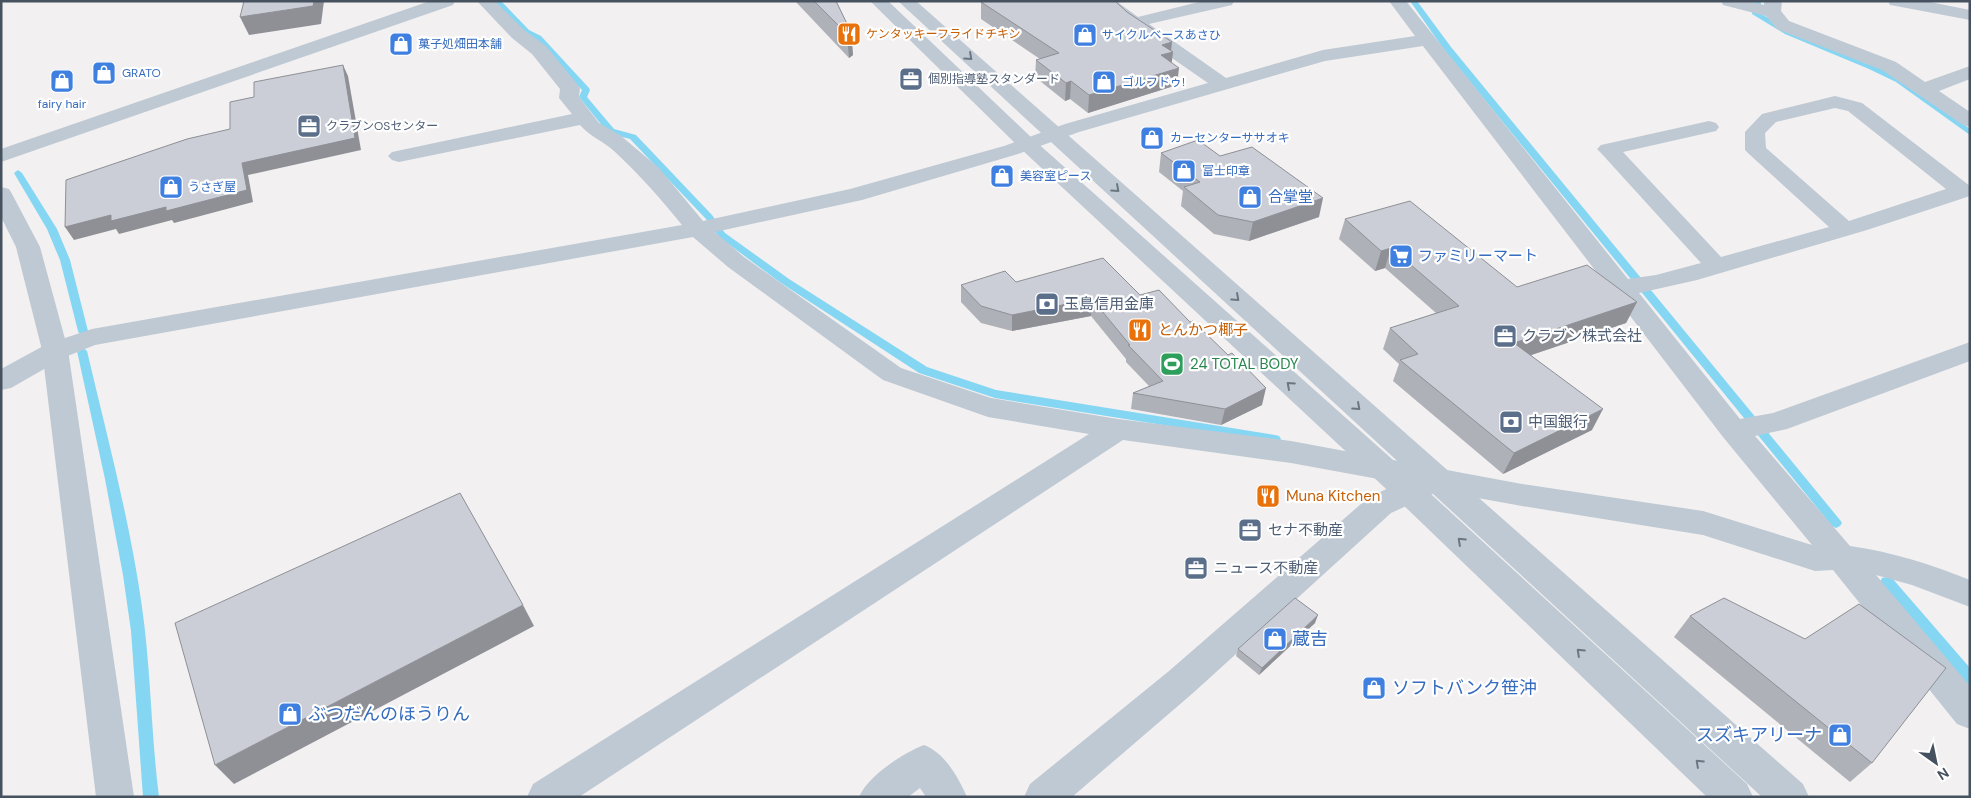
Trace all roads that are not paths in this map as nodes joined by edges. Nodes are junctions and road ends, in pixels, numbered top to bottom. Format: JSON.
{"nodes":[{"id":1,"x":447,"y":1,"type":"edge"},
{"id":2,"x":485,"y":1,"type":"edge"},
{"id":3,"x":878,"y":1,"type":"edge"},
{"id":4,"x":906,"y":1,"type":"edge"},
{"id":5,"x":1104,"y":1,"type":"edge"},
{"id":6,"x":1226,"y":1,"type":"edge"},
{"id":7,"x":1397,"y":1,"type":"edge"},
{"id":8,"x":1729,"y":1,"type":"edge"},
{"id":9,"x":1896,"y":1,"type":"edge"},
{"id":10,"x":1765,"y":7,"type":"edge"},
{"id":11,"x":1970,"y":15,"type":"edge"},
{"id":12,"x":1133,"y":23,"type":"junction"},
{"id":13,"x":1425,"y":40,"type":"junction"},
{"id":14,"x":1970,"y":72,"type":"edge"},
{"id":15,"x":1222,"y":84,"type":"junction"},
{"id":16,"x":1924,"y":88,"type":"junction"},
{"id":17,"x":1960,"y":109,"type":"edge"},
{"id":18,"x":584,"y":118,"type":"junction"},
{"id":19,"x":1970,"y":121,"type":"edge"},
{"id":20,"x":1709,"y":127,"type":"dead end"},
{"id":21,"x":1055,"y":134,"type":"junction"},
{"id":22,"x":1027,"y":144,"type":"junction"},
{"id":23,"x":1,"y":156,"type":"edge"},
{"id":24,"x":399,"y":156,"type":"dead end"},
{"id":25,"x":1,"y":194,"type":"edge"},
{"id":26,"x":709,"y":226,"type":"junction"},
{"id":27,"x":1845,"y":229,"type":"junction"},
{"id":28,"x":1716,"y":266,"type":"junction"},
{"id":29,"x":1636,"y":286,"type":"junction"},
{"id":30,"x":55,"y":350,"type":"junction"},
{"id":31,"x":1968,"y":354,"type":"edge"},
{"id":32,"x":1,"y":381,"type":"edge"},
{"id":33,"x":1749,"y":428,"type":"junction"},
{"id":34,"x":1118,"y":429,"type":"junction"},
{"id":35,"x":1383,"y":469,"type":"junction"},
{"id":36,"x":1423,"y":486,"type":"junction"},
{"id":37,"x":1841,"y":556,"type":"junction"},
{"id":38,"x":1970,"y":594,"type":"edge"},
{"id":39,"x":1970,"y":713,"type":"edge"},
{"id":40,"x":115,"y":797,"type":"edge"},
{"id":41,"x":546,"y":797,"type":"edge"},
{"id":42,"x":878,"y":797,"type":"edge"},
{"id":43,"x":948,"y":797,"type":"edge"},
{"id":44,"x":1043,"y":797,"type":"edge"},
{"id":45,"x":1734,"y":797,"type":"edge"},
{"id":46,"x":1790,"y":797,"type":"edge"}],
"edges":[{"from":1,"to":23,"type":"street"},
{"from":2,"to":18,"type":"street"},
{"from":3,"to":22,"type":"street"},
{"from":4,"to":21,"type":"street","one_way":true},
{"from":5,"to":12,"type":"street"},
{"from":6,"to":12,"type":"street"},
{"from":7,"to":13,"type":"street"},
{"from":8,"to":10,"type":"street"},
{"from":9,"to":11,"type":"street"},
{"from":10,"to":16,"type":"street"},
{"from":12,"to":15,"type":"street"},
{"from":13,"to":15,"type":"street"},
{"from":13,"to":29,"type":"street"},
{"from":14,"to":16,"type":"street"},
{"from":15,"to":21,"type":"street"},
{"from":16,"to":17,"type":"street"},
{"from":17,"to":19,"type":"street"},
{"from":18,"to":24,"type":"street"},
{"from":18,"to":26,"type":"street"},
{"from":20,"to":28,"type":"street"},
{"from":21,"to":22,"type":"street"},
{"from":21,"to":36,"type":"street","one_way":true},
{"from":22,"to":26,"type":"street"},
{"from":35,"to":22,"type":"street","one_way":true},
{"from":25,"to":30,"type":"street"},
{"from":26,"to":30,"type":"street"},
{"from":26,"to":34,"type":"street"},
{"from":27,"to":27,"type":"street"},
{"from":27,"to":28,"type":"street"},
{"from":28,"to":29,"type":"street"},
{"from":29,"to":33,"type":"street"},
{"from":30,"to":32,"type":"street"},
{"from":30,"to":40,"type":"street"},
{"from":31,"to":33,"type":"street"},
{"from":33,"to":37,"type":"street"},
{"from":34,"to":35,"type":"street"},
{"from":34,"to":41,"type":"street"},
{"from":35,"to":36,"type":"street"},
{"from":36,"to":37,"type":"street"},
{"from":36,"to":44,"type":"street"},
{"from":45,"to":36,"type":"street","one_way":true},
{"from":36,"to":46,"type":"street"},
{"from":37,"to":38,"type":"street"},
{"from":37,"to":39,"type":"street"},
{"from":42,"to":43,"type":"street"}]}
